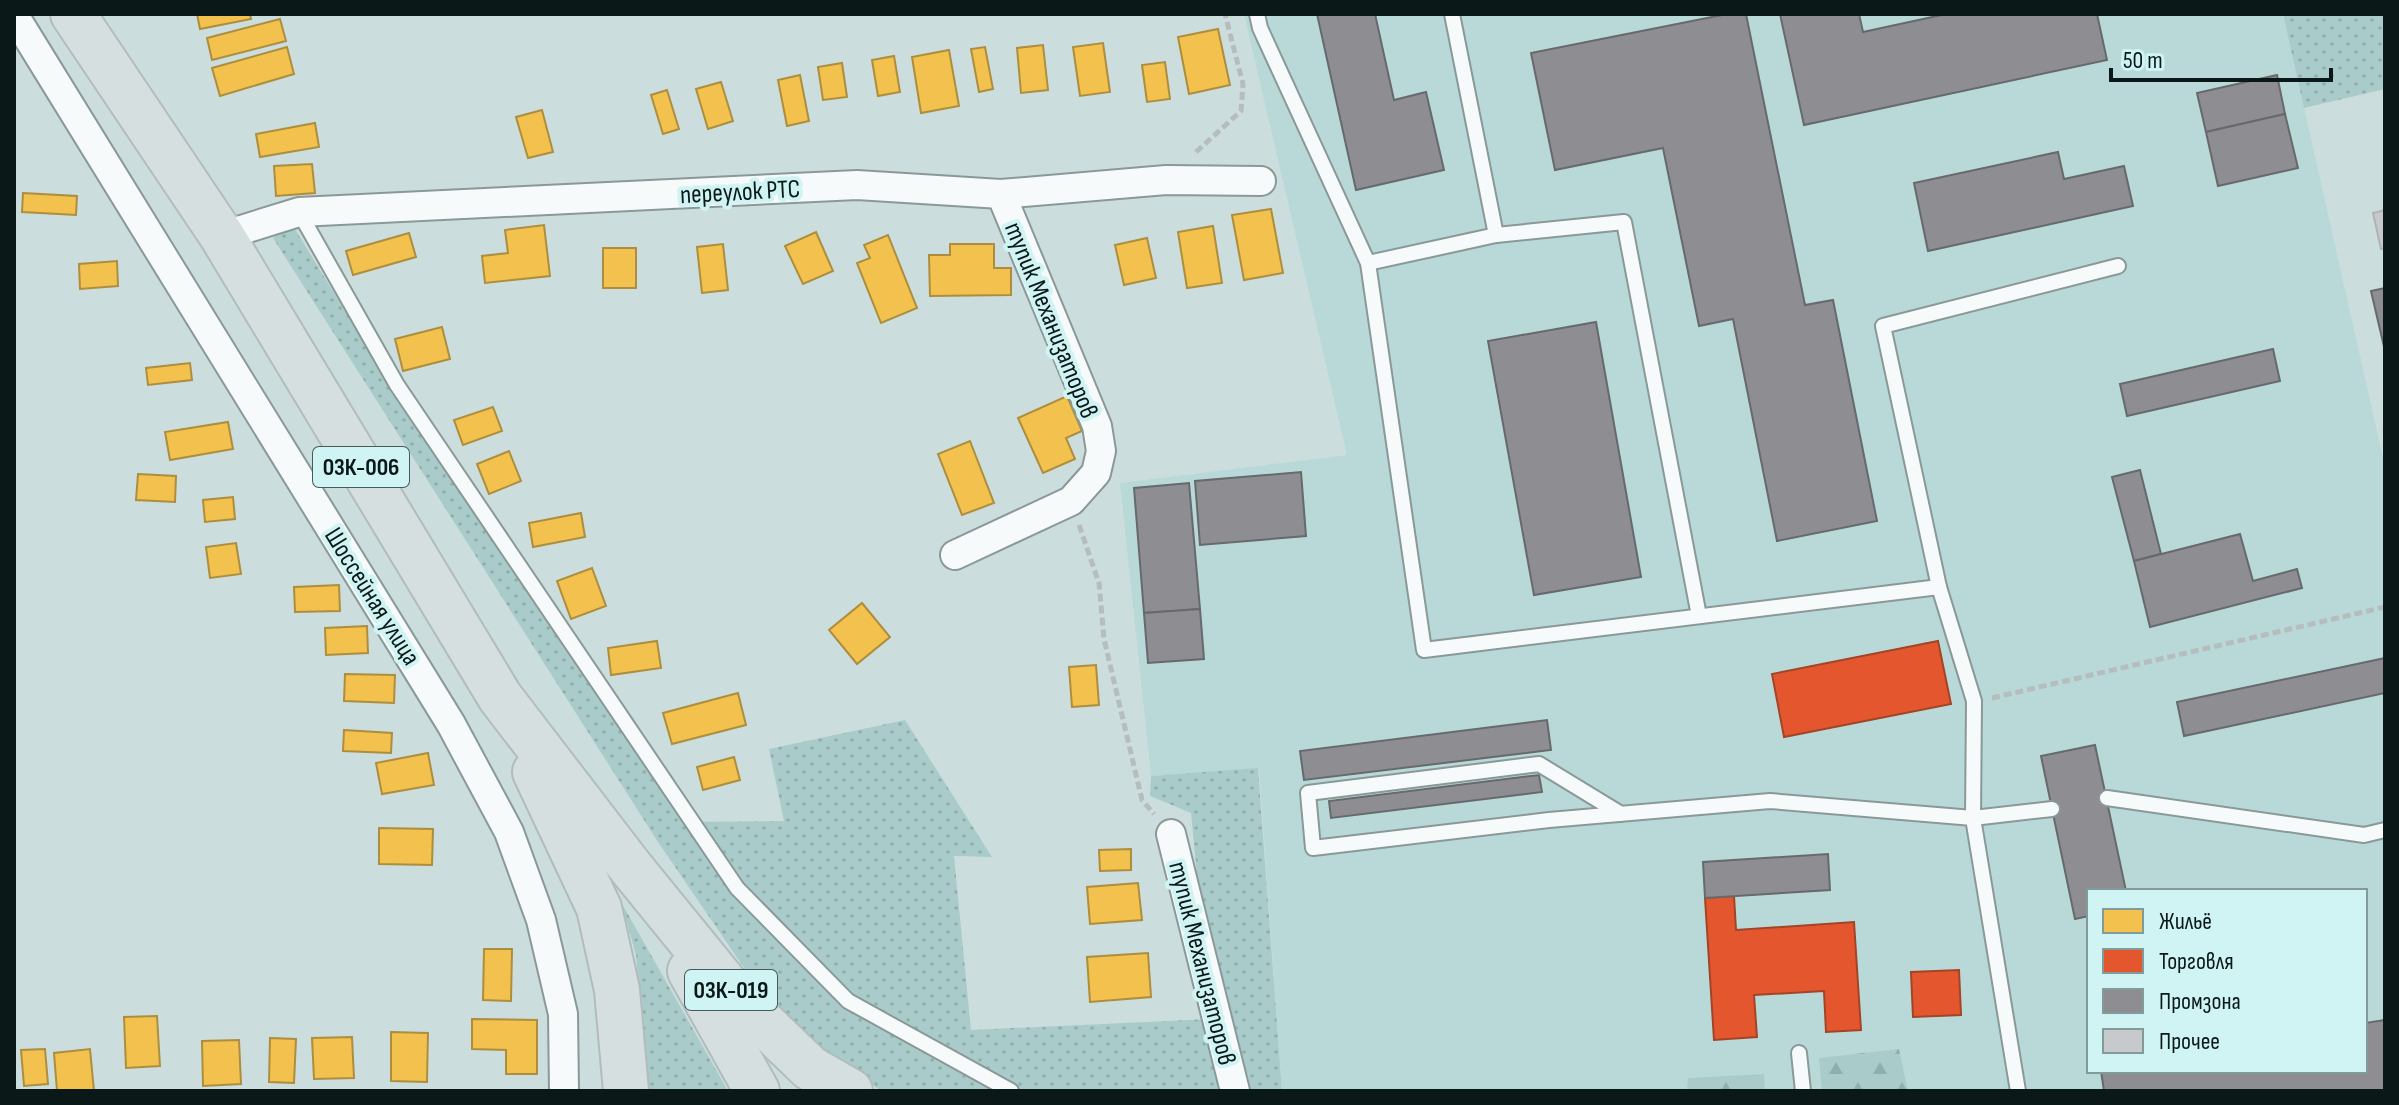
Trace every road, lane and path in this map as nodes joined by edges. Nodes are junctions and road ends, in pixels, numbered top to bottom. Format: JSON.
{"nodes":[{"id":1,"x":73,"y":14,"type":"edge"},
{"id":2,"x":1225,"y":14,"type":"edge"},
{"id":3,"x":1257,"y":14,"type":"edge"},
{"id":4,"x":1452,"y":14,"type":"edge"},
{"id":5,"x":14,"y":15,"type":"edge"},
{"id":6,"x":1166,"y":180,"type":"junction"},
{"id":7,"x":1261,"y":181,"type":"dead end"},
{"id":8,"x":1001,"y":194,"type":"junction"},
{"id":9,"x":299,"y":212,"type":"junction"},
{"id":10,"x":1496,"y":235,"type":"junction"},
{"id":11,"x":222,"y":236,"type":"junction"},
{"id":12,"x":1368,"y":263,"type":"junction"},
{"id":13,"x":2118,"y":266,"type":"dead end"},
{"id":14,"x":1071,"y":501,"type":"junction"},
{"id":15,"x":955,"y":555,"type":"dead end"},
{"id":16,"x":1939,"y":587,"type":"junction"},
{"id":17,"x":2385,"y":607,"type":"edge"},
{"id":18,"x":1699,"y":616,"type":"junction"},
{"id":19,"x":500,"y":697,"type":"junction"},
{"id":20,"x":1974,"y":701,"type":"junction"},
{"id":21,"x":2107,"y":798,"type":"dead end"},
{"id":22,"x":2052,"y":809,"type":"dead end"},
{"id":23,"x":1621,"y":814,"type":"junction"},
{"id":24,"x":1973,"y":818,"type":"junction"},
{"id":25,"x":2385,"y":830,"type":"edge"},
{"id":26,"x":1171,"y":834,"type":"joint"},
{"id":27,"x":632,"y":869,"type":"junction"},
{"id":28,"x":1799,"y":1053,"type":"dead end"},
{"id":29,"x":564,"y":1091,"type":"edge"},
{"id":30,"x":626,"y":1091,"type":"edge"},
{"id":31,"x":757,"y":1091,"type":"edge"},
{"id":32,"x":850,"y":1091,"type":"edge"},
{"id":33,"x":1011,"y":1091,"type":"edge"},
{"id":34,"x":1235,"y":1091,"type":"edge"},
{"id":35,"x":1803,"y":1091,"type":"edge"},
{"id":36,"x":2018,"y":1091,"type":"edge"}],
"edges":[{"from":1,"to":11,"type":"main road","number":"03К-006"},
{"from":2,"to":6,"type":"path"},
{"from":3,"to":12,"type":"lane"},
{"from":4,"to":10,"type":"lane"},
{"from":5,"to":29,"type":"street","name":"Шоссейная улица"},
{"from":6,"to":7,"type":"street","name":"переулок РТС"},
{"from":6,"to":8,"type":"street","name":"переулок РТС"},
{"from":8,"to":9,"type":"street","name":"переулок РТС"},
{"from":8,"to":14,"type":"street","name":"тупик Механизаторов"},
{"from":9,"to":11,"type":"street","name":"переулок РТС"},
{"from":9,"to":33,"type":"lane"},
{"from":10,"to":12,"type":"lane"},
{"from":10,"to":18,"type":"lane"},
{"from":11,"to":19,"type":"main road","number":"03К-006"},
{"from":12,"to":18,"type":"lane"},
{"from":13,"to":16,"type":"lane"},
{"from":14,"to":15,"type":"street","name":"тупик Механизаторов"},
{"from":14,"to":26,"type":"path"},
{"from":16,"to":18,"type":"lane"},
{"from":16,"to":20,"type":"lane"},
{"from":17,"to":20,"type":"path"},
{"from":19,"to":27,"type":"main road","number":"03К-006"},
{"from":19,"to":30,"type":"main road"},
{"from":20,"to":24,"type":"lane"},
{"from":21,"to":25,"type":"lane"},
{"from":22,"to":24,"type":"lane"},
{"from":23,"to":23,"type":"lane"},
{"from":23,"to":24,"type":"lane"},
{"from":24,"to":36,"type":"lane"},
{"from":26,"to":34,"type":"street","name":"тупик Механизаторов"},
{"from":27,"to":31,"type":"main road","number":"03К-006"},
{"from":27,"to":32,"type":"main road","number":"03К-019"},
{"from":28,"to":35,"type":"lane"}]}
